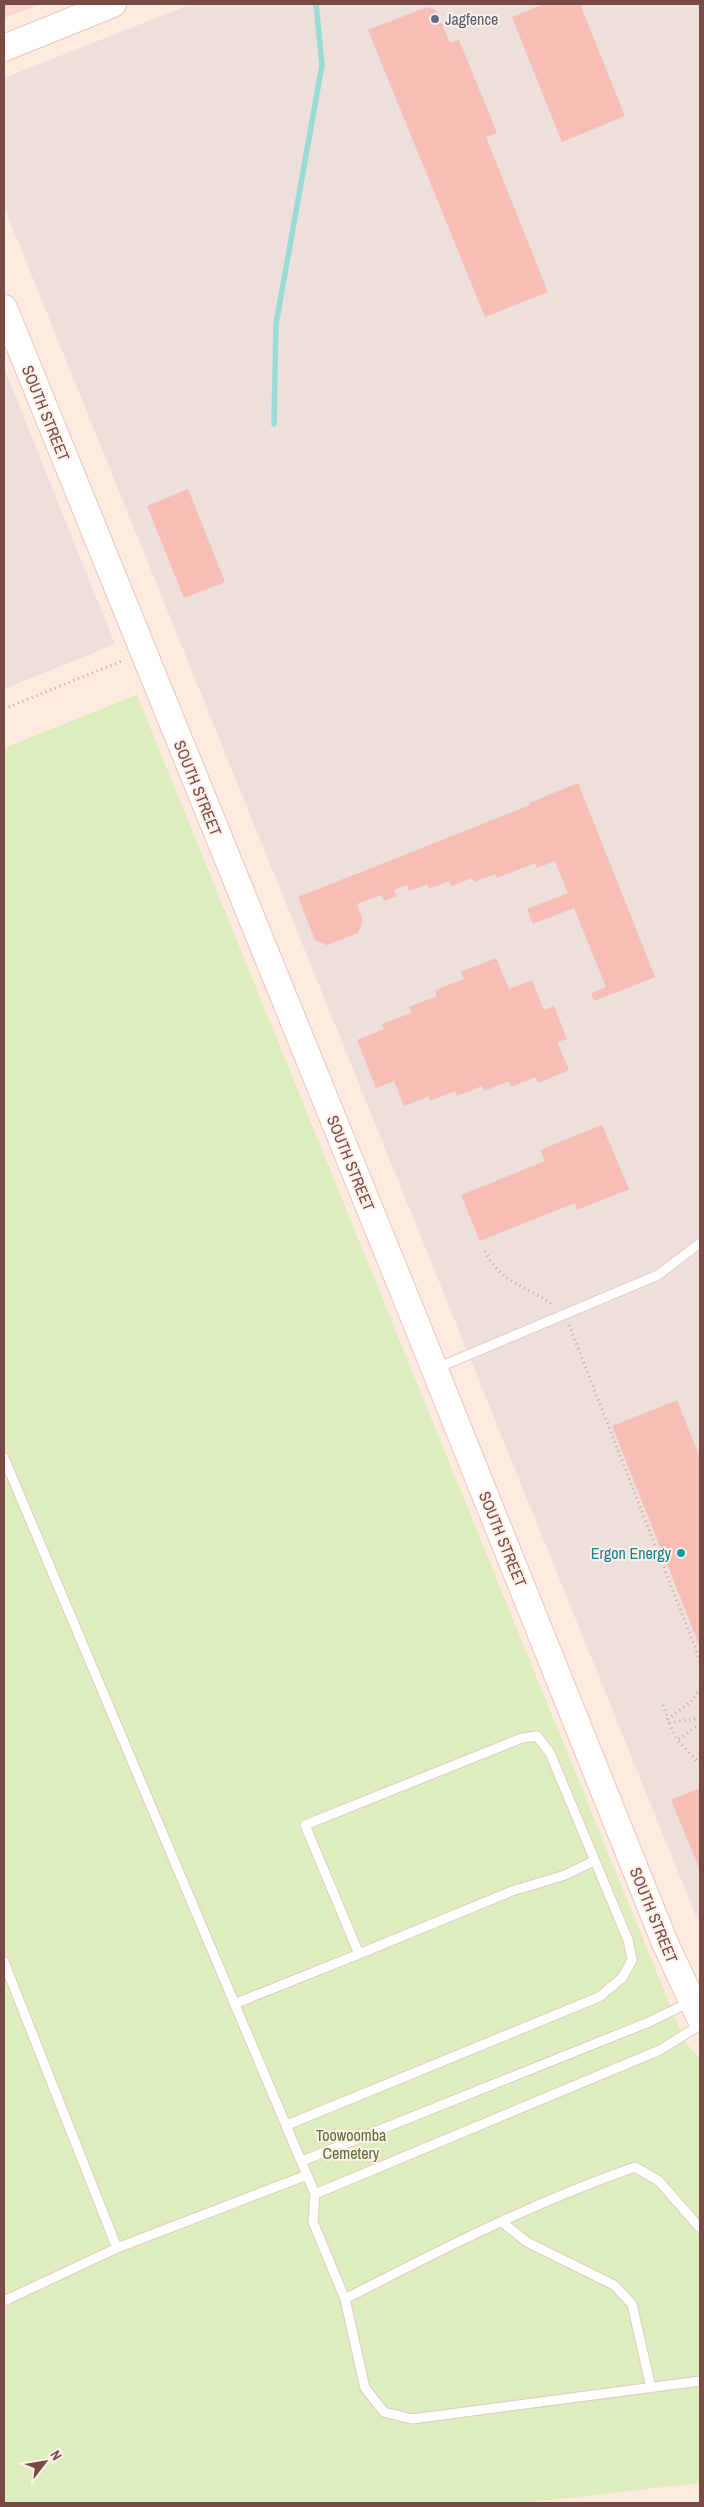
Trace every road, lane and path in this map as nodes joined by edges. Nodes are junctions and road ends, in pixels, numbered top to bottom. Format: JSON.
{"nodes":[{"id":1,"x":113,"y":4,"type":"edge"},
{"id":2,"x":4,"y":48,"type":"edge"},
{"id":3,"x":4,"y":308,"type":"edge"},
{"id":4,"x":144,"y":653,"type":"junction"},
{"id":5,"x":4,"y":709,"type":"edge"},
{"id":6,"x":700,"y":1243,"type":"edge"},
{"id":7,"x":485,"y":1252,"type":"dead end"},
{"id":8,"x":565,"y":1314,"type":"junction"},
{"id":9,"x":434,"y":1369,"type":"junction"},
{"id":10,"x":4,"y":1458,"type":"edge"},
{"id":11,"x":700,"y":1660,"type":"edge"},
{"id":12,"x":700,"y":1688,"type":"edge"},
{"id":13,"x":663,"y":1705,"type":"dead end"},
{"id":14,"x":700,"y":1718,"type":"edge"},
{"id":15,"x":669,"y":1721,"type":"junction"},
{"id":16,"x":700,"y":1724,"type":"edge"},
{"id":17,"x":677,"y":1740,"type":"junction"},
{"id":18,"x":700,"y":1764,"type":"edge"},
{"id":19,"x":594,"y":1861,"type":"junction"},
{"id":20,"x":359,"y":1954,"type":"junction"},
{"id":21,"x":4,"y":1962,"type":"edge"},
{"id":22,"x":234,"y":2004,"type":"junction"},
{"id":23,"x":697,"y":2012,"type":"edge"},
{"id":24,"x":287,"y":2125,"type":"junction"},
{"id":25,"x":302,"y":2161,"type":"junction"},
{"id":26,"x":307,"y":2175,"type":"junction"},
{"id":27,"x":315,"y":2194,"type":"junction"},
{"id":28,"x":502,"y":2222,"type":"junction"},
{"id":29,"x":700,"y":2228,"type":"edge"},
{"id":30,"x":117,"y":2248,"type":"junction"},
{"id":31,"x":345,"y":2299,"type":"junction"},
{"id":32,"x":4,"y":2301,"type":"edge"},
{"id":33,"x":700,"y":2381,"type":"edge"},
{"id":34,"x":651,"y":2388,"type":"junction"}],
"edges":[{"from":1,"to":2,"type":"street"},
{"from":3,"to":4,"type":"street","name":"SOUTH STREET"},
{"from":4,"to":5,"type":"path"},
{"from":4,"to":9,"type":"street","name":"SOUTH STREET"},
{"from":6,"to":8,"type":"lane"},
{"from":7,"to":8,"type":"path"},
{"from":8,"to":9,"type":"lane"},
{"from":8,"to":11,"type":"path"},
{"from":9,"to":23,"type":"street","name":"SOUTH STREET"},
{"from":10,"to":22,"type":"lane"},
{"from":12,"to":15,"type":"path"},
{"from":13,"to":15,"type":"path"},
{"from":14,"to":15,"type":"path"},
{"from":15,"to":17,"type":"path"},
{"from":16,"to":17,"type":"path"},
{"from":17,"to":18,"type":"path"},
{"from":19,"to":20,"type":"lane"},
{"from":19,"to":20,"type":"lane"},
{"from":19,"to":24,"type":"lane"},
{"from":20,"to":22,"type":"lane"},
{"from":21,"to":30,"type":"lane"},
{"from":22,"to":24,"type":"lane"},
{"from":23,"to":25,"type":"lane"},
{"from":23,"to":27,"type":"lane"},
{"from":24,"to":25,"type":"lane"},
{"from":25,"to":26,"type":"lane"},
{"from":26,"to":27,"type":"lane"},
{"from":26,"to":30,"type":"lane"},
{"from":27,"to":31,"type":"lane"},
{"from":28,"to":29,"type":"lane"},
{"from":28,"to":31,"type":"lane"},
{"from":28,"to":34,"type":"lane"},
{"from":30,"to":32,"type":"lane"},
{"from":31,"to":34,"type":"lane"},
{"from":33,"to":34,"type":"lane"}]}
